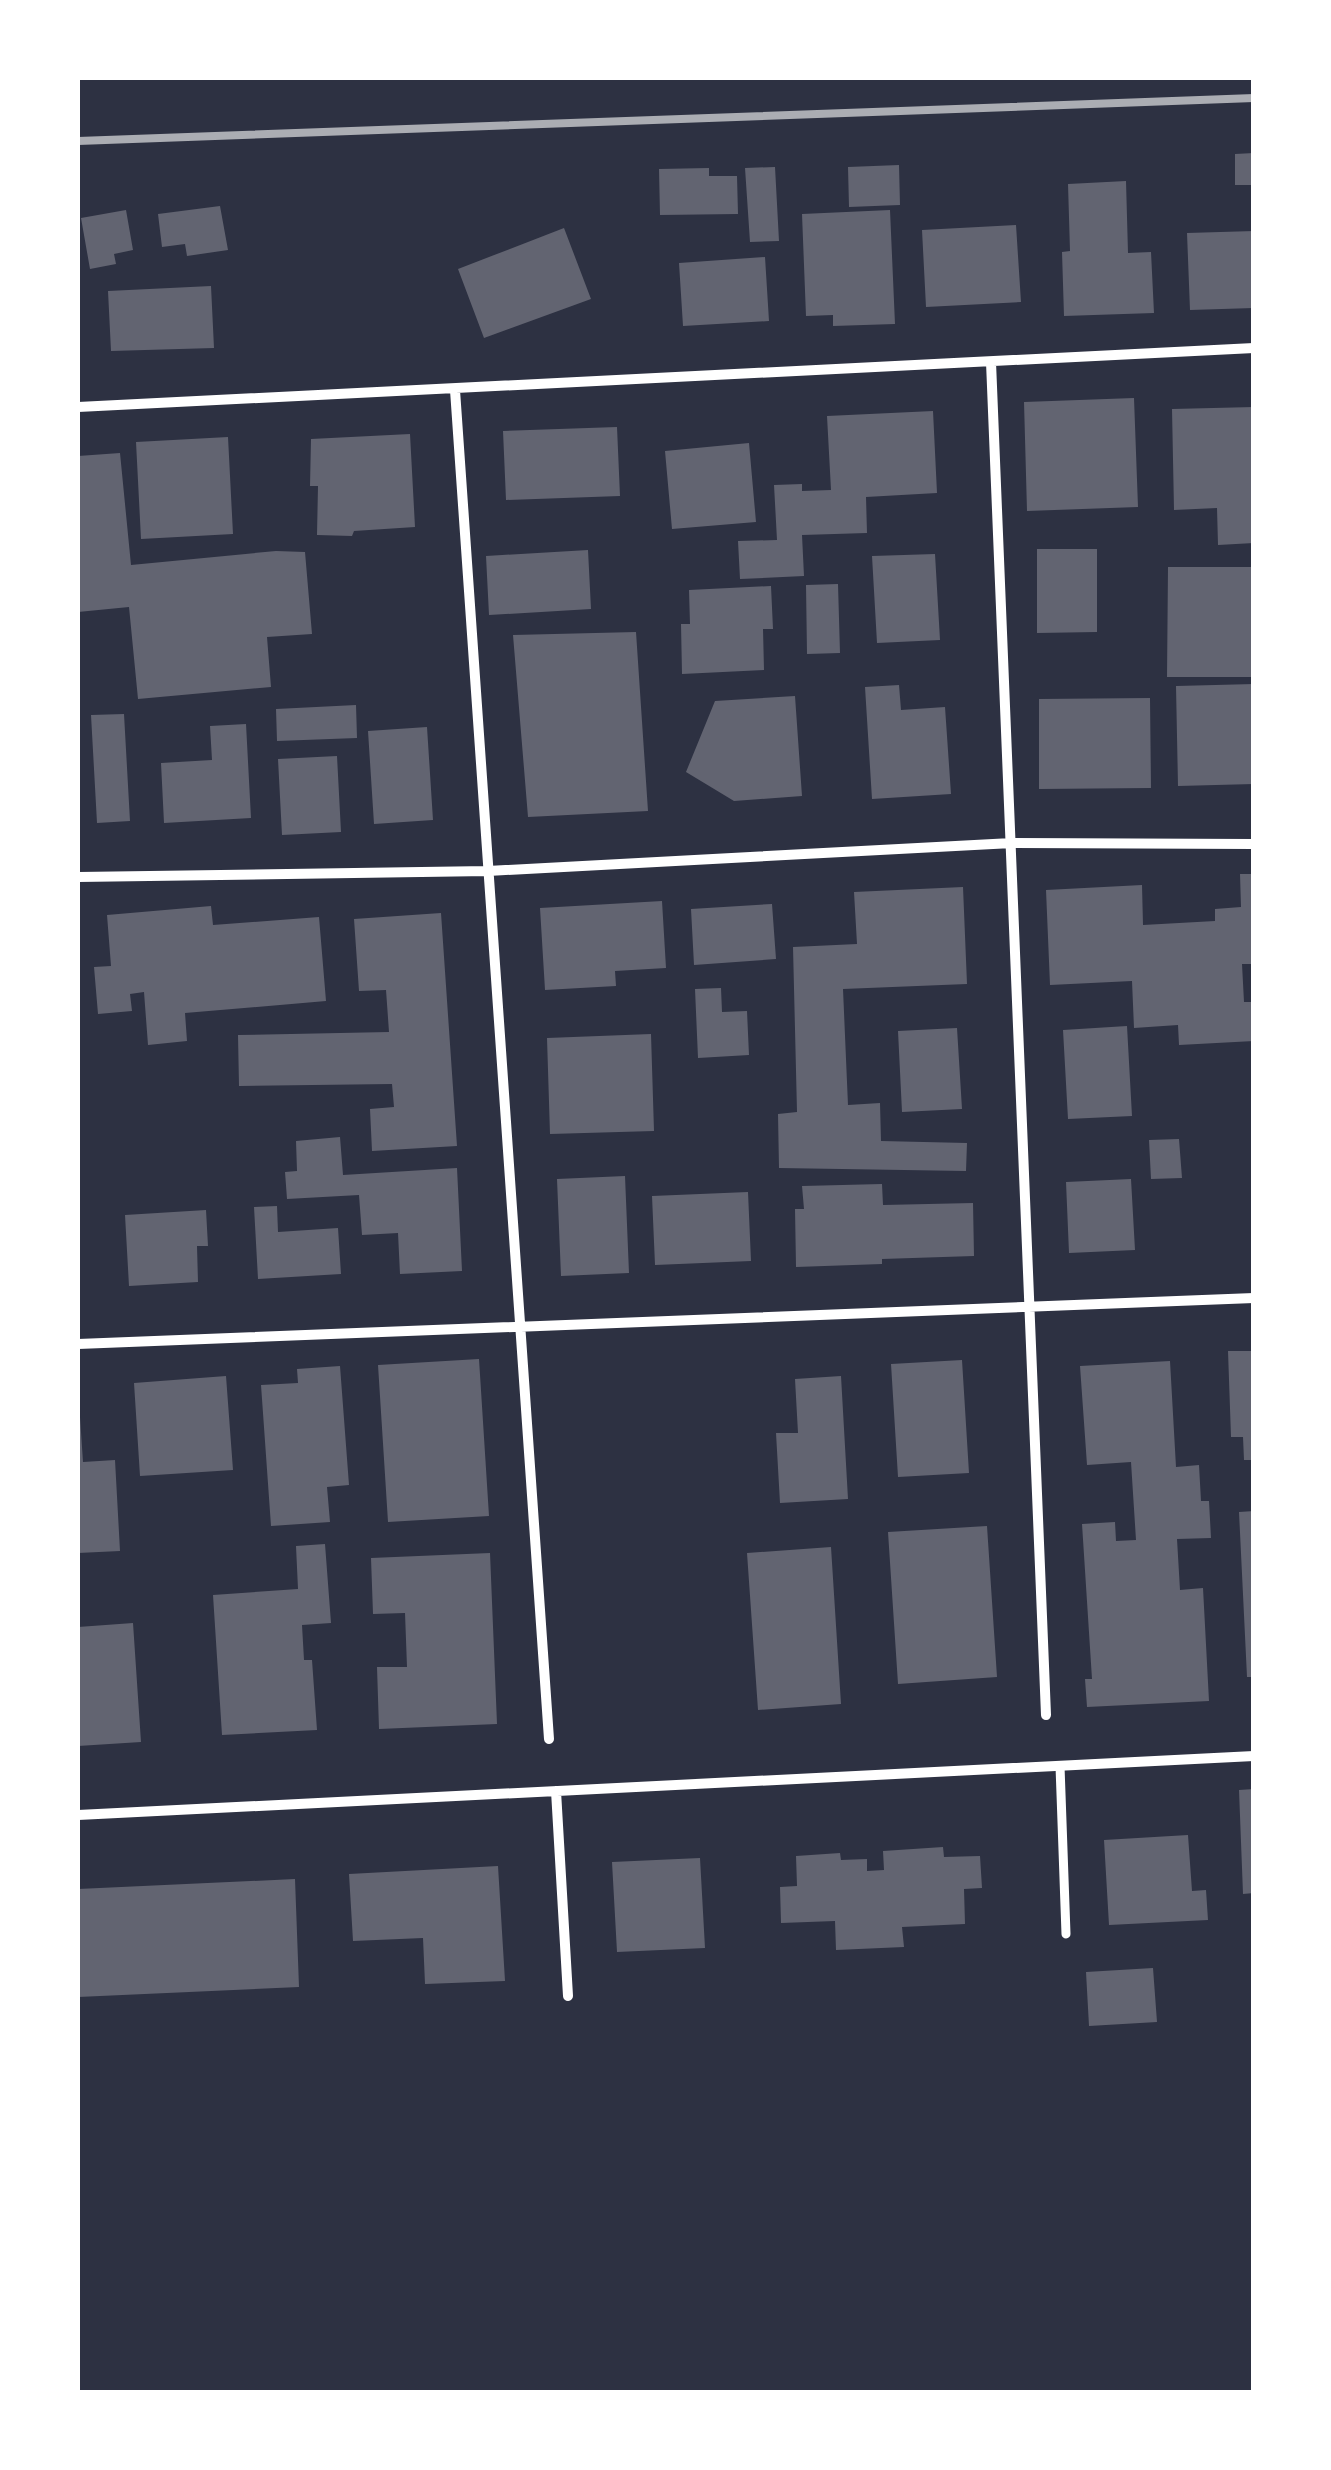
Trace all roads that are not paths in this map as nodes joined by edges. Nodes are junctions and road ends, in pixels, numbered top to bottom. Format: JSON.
{"nodes":[{"id":1,"x":1254,"y":348,"type":"edge"},
{"id":2,"x":991,"y":362,"type":"junction"},
{"id":3,"x":455,"y":390,"type":"junction"},
{"id":4,"x":78,"y":406,"type":"edge"},
{"id":5,"x":1012,"y":843,"type":"junction"},
{"id":6,"x":1254,"y":844,"type":"edge"},
{"id":7,"x":488,"y":871,"type":"junction"},
{"id":8,"x":78,"y":877,"type":"edge"},
{"id":9,"x":1254,"y":1298,"type":"edge"},
{"id":10,"x":1030,"y":1306,"type":"junction"},
{"id":11,"x":519,"y":1327,"type":"junction"},
{"id":12,"x":78,"y":1344,"type":"edge"},
{"id":13,"x":1046,"y":1715,"type":"dead end"},
{"id":14,"x":548,"y":1739,"type":"dead end"},
{"id":15,"x":1254,"y":1756,"type":"edge"},
{"id":16,"x":1060,"y":1766,"type":"junction"},
{"id":17,"x":556,"y":1791,"type":"junction"},
{"id":18,"x":78,"y":1815,"type":"edge"},
{"id":19,"x":1066,"y":1934,"type":"dead end"},
{"id":20,"x":568,"y":1996,"type":"dead end"}],
"edges":[{"from":1,"to":2,"type":"street"},
{"from":2,"to":3,"type":"street"},
{"from":2,"to":5,"type":"street"},
{"from":3,"to":4,"type":"street"},
{"from":3,"to":7,"type":"street"},
{"from":5,"to":6,"type":"street"},
{"from":5,"to":7,"type":"street"},
{"from":5,"to":10,"type":"street"},
{"from":7,"to":8,"type":"street"},
{"from":7,"to":11,"type":"street"},
{"from":9,"to":10,"type":"street"},
{"from":10,"to":11,"type":"street"},
{"from":10,"to":13,"type":"street"},
{"from":11,"to":12,"type":"street"},
{"from":11,"to":14,"type":"street"},
{"from":15,"to":16,"type":"street"},
{"from":16,"to":17,"type":"street"},
{"from":16,"to":19,"type":"street"},
{"from":17,"to":18,"type":"street"},
{"from":17,"to":20,"type":"street"}]}
